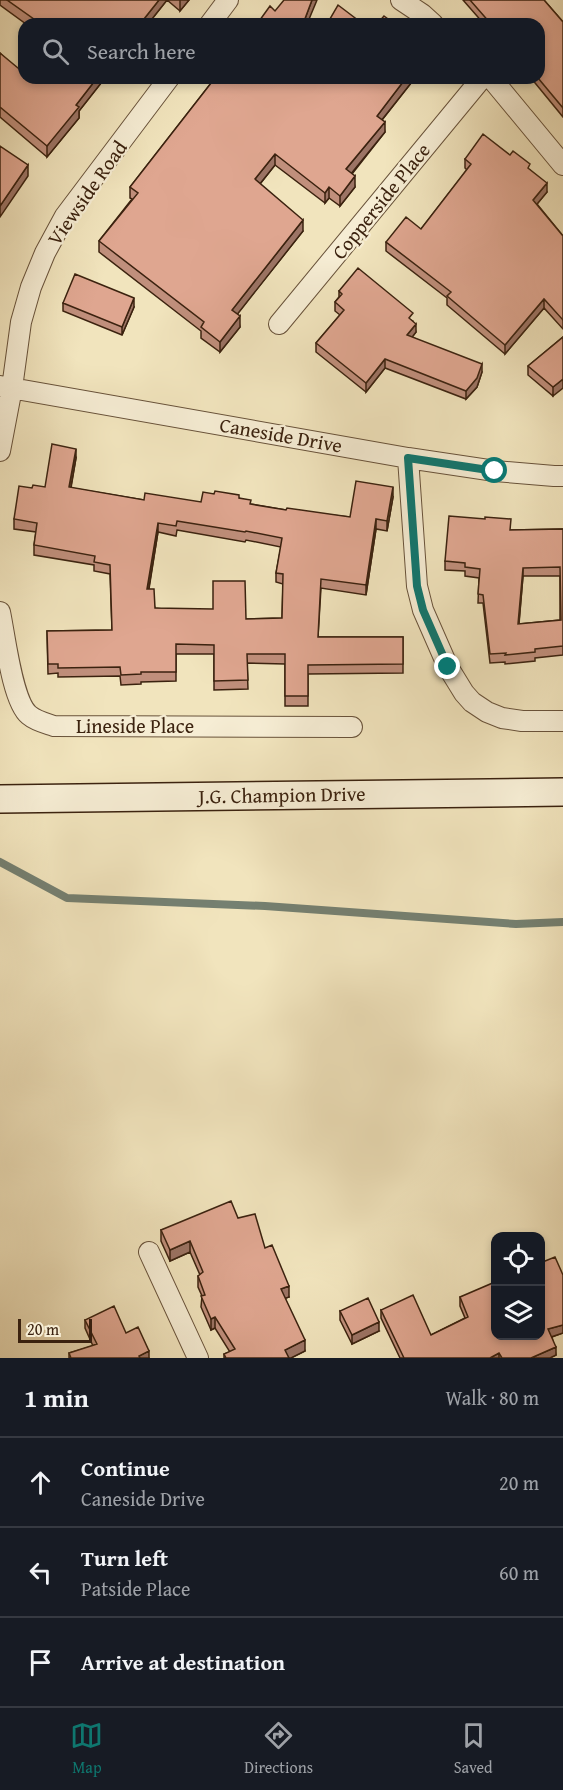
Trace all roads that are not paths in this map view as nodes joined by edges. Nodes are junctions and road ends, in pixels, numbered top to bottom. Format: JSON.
{"nodes":[{"id":1,"x":228,"y":0,"type":"edge"},
{"id":2,"x":401,"y":0,"type":"edge"},
{"id":3,"x":214,"y":18,"type":"edge"},
{"id":4,"x":425,"y":18,"type":"edge"},
{"id":5,"x":164,"y":84,"type":"edge"},
{"id":6,"x":477,"y":84,"type":"edge"},
{"id":7,"x":496,"y":84,"type":"edge"},
{"id":8,"x":563,"y":165,"type":"edge"},
{"id":9,"x":279,"y":324,"type":"dead end"},
{"id":10,"x":6,"y":387,"type":"edge"},
{"id":11,"x":0,"y":451,"type":"edge"},
{"id":12,"x":408,"y":458,"type":"junction"},
{"id":13,"x":563,"y":476,"type":"edge"},
{"id":14,"x":0,"y":612,"type":"edge"},
{"id":15,"x":563,"y":722,"type":"edge"},
{"id":16,"x":352,"y":727,"type":"dead end"},
{"id":17,"x":563,"y":792,"type":"edge"},
{"id":18,"x":0,"y":799,"type":"edge"},
{"id":19,"x":149,"y":1252,"type":"dead end"},
{"id":20,"x":198,"y":1358,"type":"edge"}],
"edges":[{"from":1,"to":3,"type":"street"},
{"from":2,"to":4,"type":"street"},
{"from":5,"to":10,"type":"street","name":"Viewside Road"},
{"from":6,"to":9,"type":"street","name":"Copperside Place"},
{"from":7,"to":8,"type":"street"},
{"from":10,"to":11,"type":"street"},
{"from":10,"to":12,"type":"street","name":"Caneside Drive"},
{"from":12,"to":13,"type":"street","name":"Caneside Drive"},
{"from":12,"to":15,"type":"street"},
{"from":14,"to":16,"type":"street","name":"Lineside Place"},
{"from":17,"to":18,"type":"main road","name":"J.G. Champion Drive"},
{"from":19,"to":20,"type":"street"}]}
